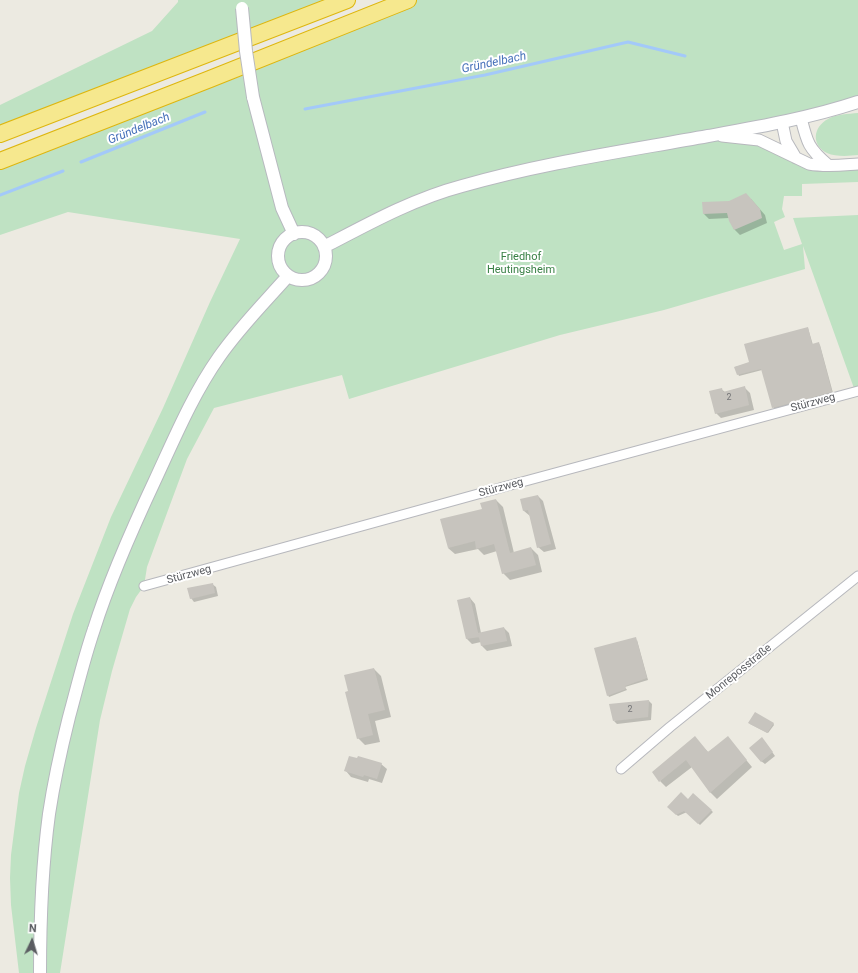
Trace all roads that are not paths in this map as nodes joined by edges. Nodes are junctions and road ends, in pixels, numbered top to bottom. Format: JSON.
{"nodes":[{"id":1,"x":347,"y":0,"type":"edge"},
{"id":2,"x":408,"y":0,"type":"edge"},
{"id":3,"x":242,"y":4,"type":"edge"},
{"id":4,"x":858,"y":102,"type":"edge"},
{"id":5,"x":801,"y":118,"type":"junction"},
{"id":6,"x":782,"y":122,"type":"junction"},
{"id":7,"x":0,"y":134,"type":"edge"},
{"id":8,"x":701,"y":137,"type":"junction"},
{"id":9,"x":797,"y":158,"type":"junction"},
{"id":10,"x":0,"y":161,"type":"edge"},
{"id":11,"x":858,"y":164,"type":"edge"},
{"id":12,"x":828,"y":165,"type":"junction"},
{"id":13,"x":294,"y":234,"type":"junction"},
{"id":14,"x":324,"y":247,"type":"junction"},
{"id":15,"x":288,"y":276,"type":"junction"},
{"id":16,"x":858,"y":391,"type":"edge"},
{"id":17,"x":858,"y":576,"type":"edge"},
{"id":18,"x":144,"y":586,"type":"dead end"},
{"id":19,"x":621,"y":769,"type":"dead end"},
{"id":20,"x":40,"y":973,"type":"edge"}],
"edges":[{"from":1,"to":7,"type":"highway"},
{"from":2,"to":10,"type":"highway"},
{"from":3,"to":13,"type":"main road","bridge":true},
{"from":4,"to":5,"type":"main road"},
{"from":5,"to":6,"type":"main road"},
{"from":5,"to":12,"type":"street"},
{"from":6,"to":8,"type":"main road"},
{"from":6,"to":9,"type":"street"},
{"from":8,"to":9,"type":"street"},
{"from":8,"to":14,"type":"main road"},
{"from":9,"to":12,"type":"street"},
{"from":11,"to":12,"type":"street"},
{"from":13,"to":14,"type":"main road"},
{"from":13,"to":15,"type":"main road"},
{"from":14,"to":15,"type":"main road"},
{"from":15,"to":20,"type":"main road"},
{"from":16,"to":18,"type":"street","name":"Stürzweg"},
{"from":17,"to":19,"type":"street","name":"Monreposstraße"}]}
